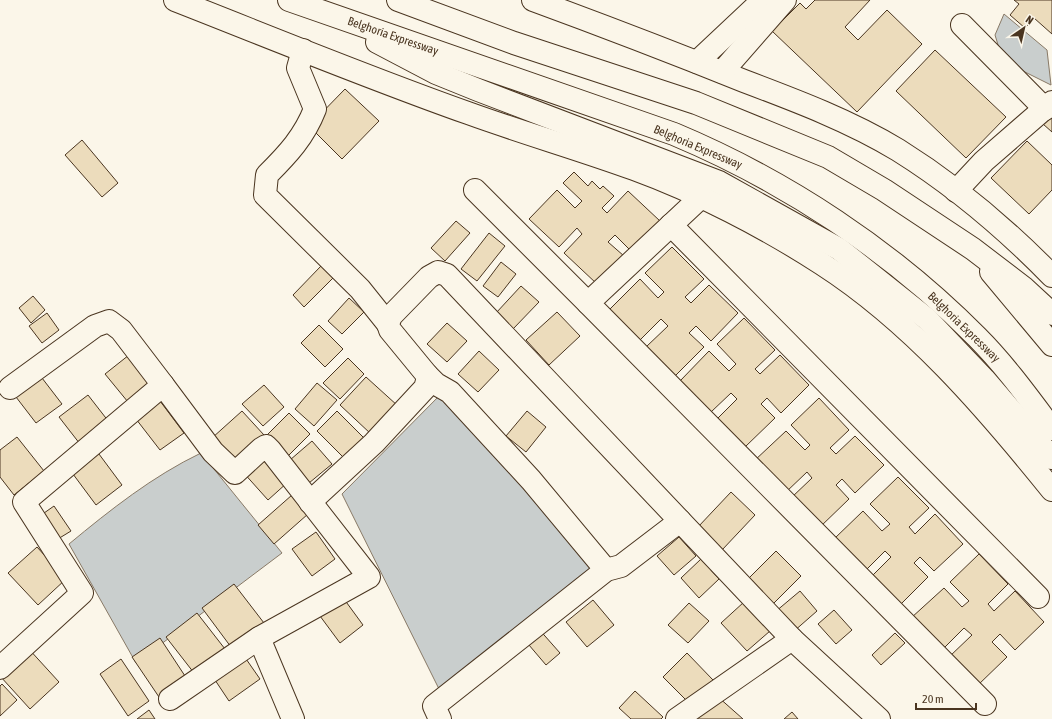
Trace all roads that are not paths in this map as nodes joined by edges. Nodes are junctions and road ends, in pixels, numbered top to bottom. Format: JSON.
{"nodes":[{"id":1,"x":175,"y":0,"type":"edge"},
{"id":2,"x":289,"y":0,"type":"edge"},
{"id":3,"x":398,"y":0,"type":"edge"},
{"id":4,"x":533,"y":0,"type":"edge"},
{"id":5,"x":763,"y":0,"type":"edge"},
{"id":6,"x":785,"y":0,"type":"edge"},
{"id":7,"x":315,"y":9,"type":"junction"},
{"id":8,"x":962,"y":25,"type":"dead end"},
{"id":9,"x":303,"y":50,"type":"junction"},
{"id":10,"x":697,"y":62,"type":"junction"},
{"id":11,"x":722,"y":72,"type":"junction"},
{"id":12,"x":1049,"y":105,"type":"edge"},
{"id":13,"x":475,"y":190,"type":"dead end"},
{"id":14,"x":956,"y":191,"type":"junction"},
{"id":15,"x":700,"y":198,"type":"junction"},
{"id":16,"x":671,"y":225,"type":"junction"},
{"id":17,"x":973,"y":249,"type":"junction"},
{"id":18,"x":1052,"y":276,"type":"edge"},
{"id":19,"x":588,"y":303,"type":"junction"},
{"id":20,"x":1052,"y":314,"type":"edge"},
{"id":21,"x":388,"y":324,"type":"junction"},
{"id":22,"x":1052,"y":345,"type":"edge"},
{"id":23,"x":427,"y":375,"type":"junction"},
{"id":24,"x":163,"y":385,"type":"junction"},
{"id":25,"x":10,"y":388,"type":"dead end"},
{"id":26,"x":1052,"y":428,"type":"edge"},
{"id":27,"x":1052,"y":458,"type":"edge"},
{"id":28,"x":1052,"y":490,"type":"edge"},
{"id":29,"x":310,"y":502,"type":"junction"},
{"id":30,"x":680,"y":521,"type":"junction"},
{"id":31,"x":606,"y":570,"type":"junction"},
{"id":32,"x":1038,"y":597,"type":"dead end"},
{"id":33,"x":259,"y":638,"type":"junction"},
{"id":34,"x":792,"y":639,"type":"junction"},
{"id":35,"x":0,"y":668,"type":"edge"},
{"id":36,"x":170,"y":699,"type":"dead end"},
{"id":37,"x":985,"y":704,"type":"dead end"},
{"id":38,"x":292,"y":719,"type":"edge"},
{"id":39,"x":440,"y":719,"type":"edge"},
{"id":40,"x":677,"y":719,"type":"edge"},
{"id":41,"x":879,"y":719,"type":"edge"}],
"edges":[{"from":1,"to":9,"type":"main road"},
{"from":2,"to":7,"type":"main road","name":"Belghoria Expressway"},
{"from":3,"to":17,"type":"main road"},
{"from":4,"to":10,"type":"main road"},
{"from":5,"to":10,"type":"main road"},
{"from":6,"to":11,"type":"main road"},
{"from":7,"to":26,"type":"main road","name":"Belghoria Expressway"},
{"from":7,"to":27,"type":"main road"},
{"from":8,"to":12,"type":"main road"},
{"from":9,"to":15,"type":"main road"},
{"from":9,"to":21,"type":"main road"},
{"from":10,"to":11,"type":"main road"},
{"from":11,"to":14,"type":"main road"},
{"from":12,"to":14,"type":"main road"},
{"from":13,"to":19,"type":"main road"},
{"from":14,"to":18,"type":"main road"},
{"from":15,"to":16,"type":"main road"},
{"from":15,"to":28,"type":"main road"},
{"from":16,"to":19,"type":"main road"},
{"from":16,"to":32,"type":"main road"},
{"from":17,"to":20,"type":"main road"},
{"from":17,"to":22,"type":"main road"},
{"from":19,"to":37,"type":"main road"},
{"from":21,"to":23,"type":"main road"},
{"from":21,"to":30,"type":"main road"},
{"from":23,"to":29,"type":"main road"},
{"from":23,"to":31,"type":"main road"},
{"from":24,"to":25,"type":"main road"},
{"from":24,"to":29,"type":"main road"},
{"from":24,"to":35,"type":"main road"},
{"from":29,"to":33,"type":"main road"},
{"from":30,"to":31,"type":"main road"},
{"from":30,"to":34,"type":"main road"},
{"from":31,"to":39,"type":"main road"},
{"from":33,"to":36,"type":"main road"},
{"from":33,"to":38,"type":"main road"},
{"from":34,"to":40,"type":"main road"},
{"from":34,"to":41,"type":"main road"}]}
